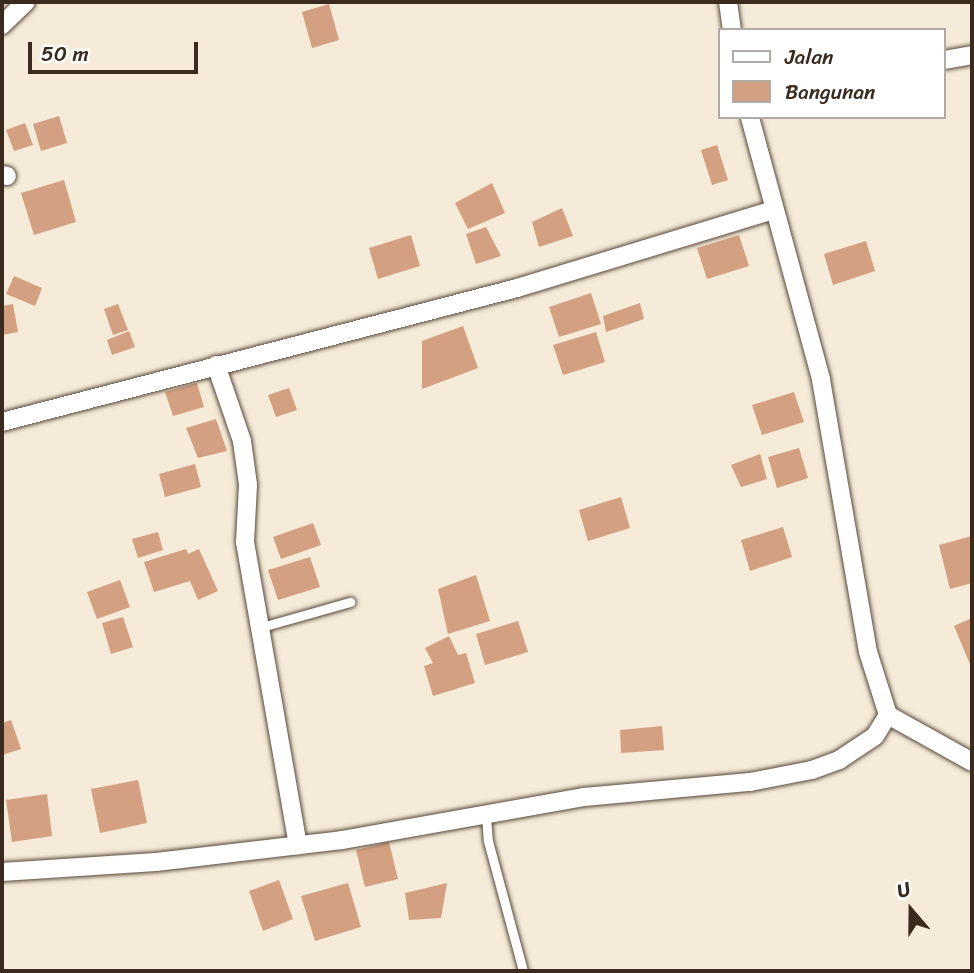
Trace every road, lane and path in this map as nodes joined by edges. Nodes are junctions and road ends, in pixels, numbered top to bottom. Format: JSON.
{"nodes":[{"id":1,"x":26,"y":2,"type":"edge"},
{"id":2,"x":728,"y":2,"type":"edge"},
{"id":3,"x":2,"y":25,"type":"edge"},
{"id":4,"x":732,"y":28,"type":"edge"},
{"id":5,"x":972,"y":55,"type":"edge"},
{"id":6,"x":946,"y":60,"type":"edge"},
{"id":7,"x":751,"y":119,"type":"edge"},
{"id":8,"x":774,"y":210,"type":"junction"},
{"id":9,"x":216,"y":365,"type":"junction"},
{"id":10,"x":2,"y":422,"type":"edge"},
{"id":11,"x":350,"y":602,"type":"dead end"},
{"id":12,"x":258,"y":628,"type":"junction"},
{"id":13,"x":888,"y":715,"type":"junction"},
{"id":14,"x":970,"y":757,"type":"edge"},
{"id":15,"x":486,"y":815,"type":"junction"},
{"id":16,"x":298,"y":845,"type":"junction"},
{"id":17,"x":2,"y":872,"type":"edge"},
{"id":18,"x":523,"y":971,"type":"edge"}],
"edges":[{"from":1,"to":3,"type":"street"},
{"from":2,"to":4,"type":"street"},
{"from":5,"to":6,"type":"street"},
{"from":7,"to":8,"type":"street"},
{"from":8,"to":9,"type":"street"},
{"from":8,"to":13,"type":"street"},
{"from":9,"to":10,"type":"street"},
{"from":9,"to":12,"type":"street"},
{"from":11,"to":12,"type":"lane"},
{"from":12,"to":16,"type":"street"},
{"from":13,"to":14,"type":"street"},
{"from":13,"to":15,"type":"street"},
{"from":15,"to":16,"type":"street"},
{"from":15,"to":18,"type":"lane"},
{"from":16,"to":17,"type":"street"}]}
